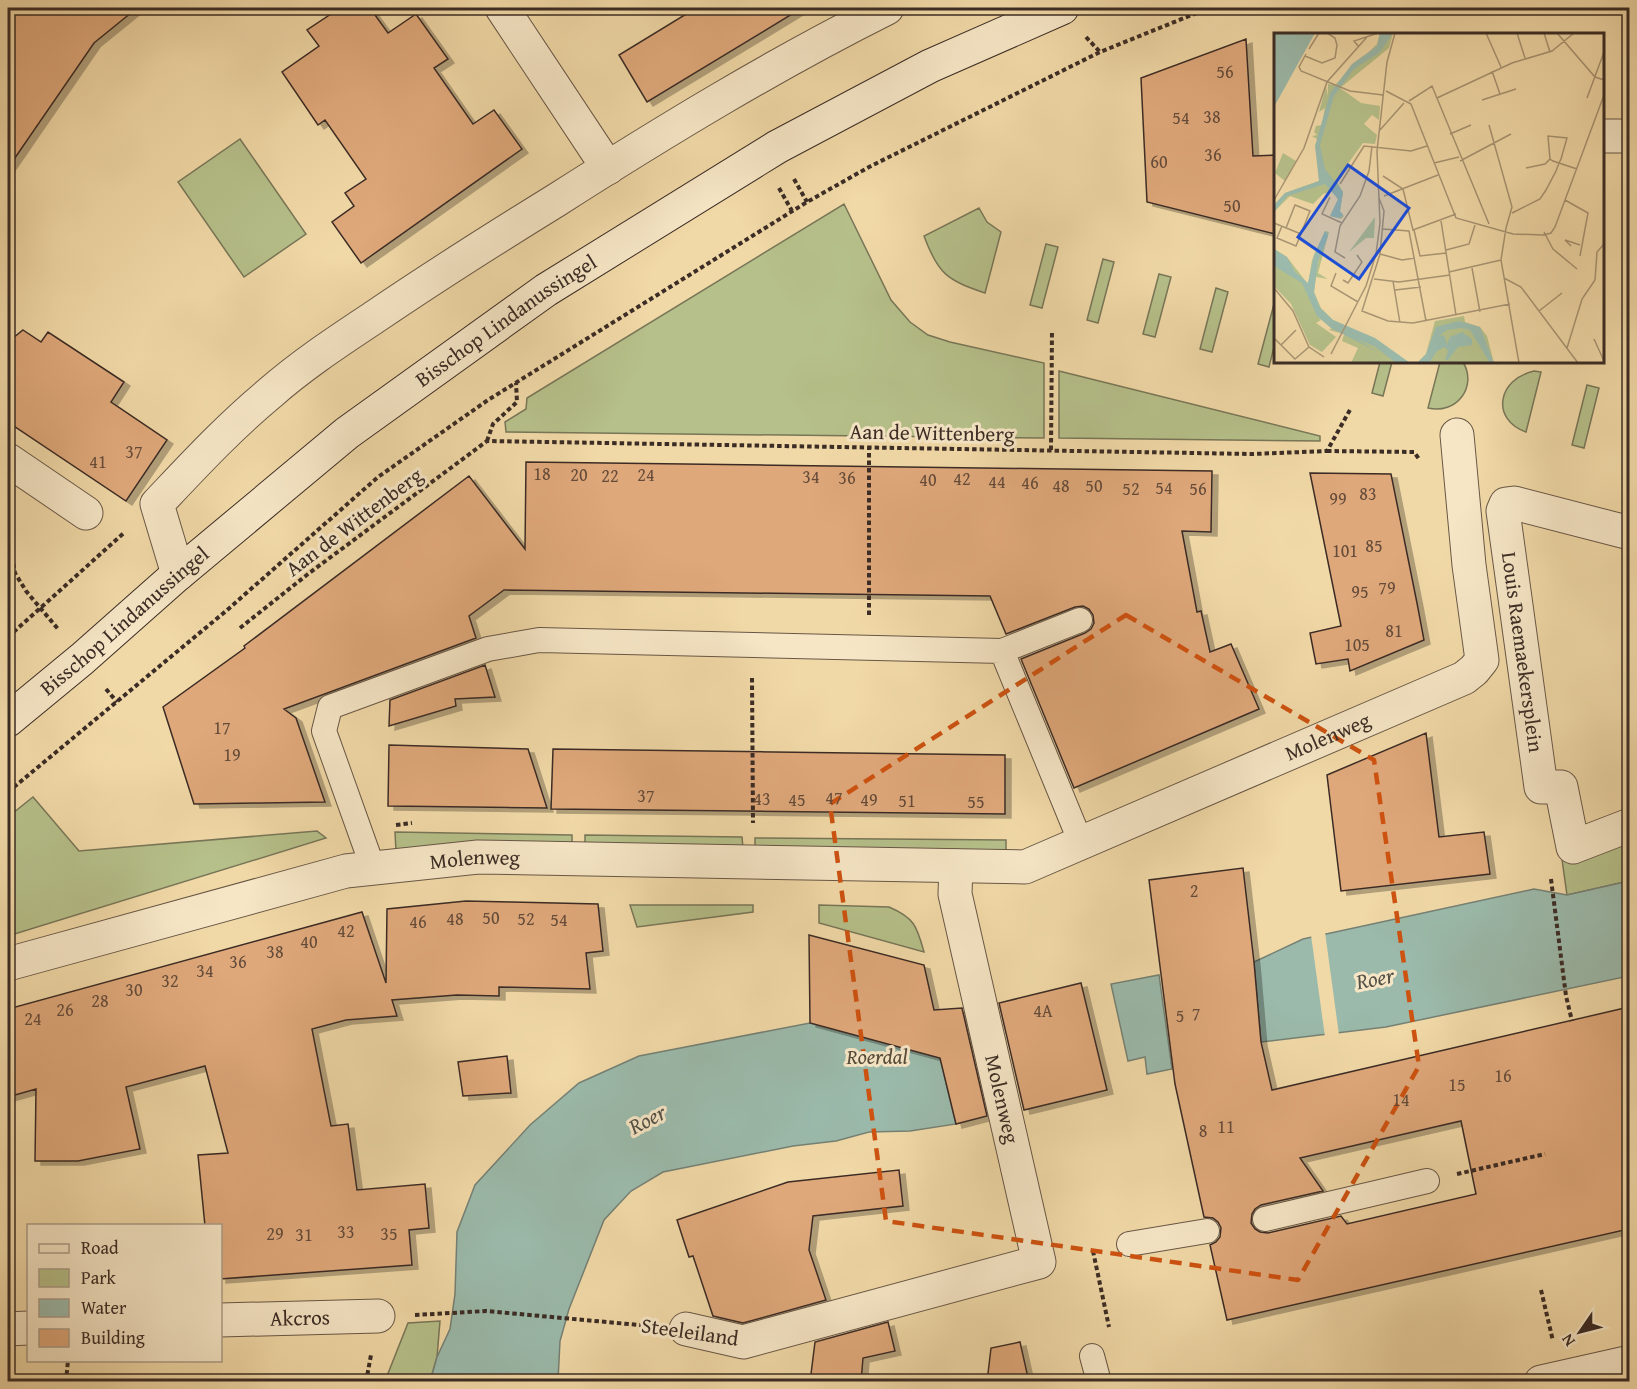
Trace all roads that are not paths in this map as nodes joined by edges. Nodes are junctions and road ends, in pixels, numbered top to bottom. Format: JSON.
{"nodes":[{"id":1,"x":502,"y":8,"type":"edge"},
{"id":2,"x":887,"y":8,"type":"edge"},
{"id":3,"x":1061,"y":8,"type":"edge"},
{"id":4,"x":1629,"y":135,"type":"edge"},
{"id":5,"x":1604,"y":136,"type":"edge"},
{"id":6,"x":608,"y":168,"type":"junction"},
{"id":7,"x":1457,"y":435,"type":"dead end"},
{"id":8,"x":8,"y":460,"type":"edge"},
{"id":9,"x":86,"y":513,"type":"dead end"},
{"id":10,"x":1629,"y":533,"type":"edge"},
{"id":11,"x":177,"y":574,"type":"junction"},
{"id":12,"x":1080,"y":620,"type":"dead end"},
{"id":13,"x":1002,"y":651,"type":"junction"},
{"id":14,"x":8,"y":720,"type":"edge"},
{"id":15,"x":1629,"y":825,"type":"edge"},
{"id":16,"x":1081,"y":843,"type":"junction"},
{"id":17,"x":956,"y":866,"type":"junction"},
{"id":18,"x":373,"y":868,"type":"junction"},
{"id":19,"x":8,"y":964,"type":"edge"},
{"id":20,"x":1427,"y":1181,"type":"road end"},
{"id":21,"x":1265,"y":1219,"type":"dead end"},
{"id":22,"x":1207,"y":1231,"type":"dead end"},
{"id":23,"x":1129,"y":1244,"type":"dead end"},
{"id":24,"x":1039,"y":1262,"type":"joint"},
{"id":25,"x":378,"y":1316,"type":"dead end"},
{"id":26,"x":222,"y":1320,"type":"edge"},
{"id":27,"x":27,"y":1328,"type":"edge"},
{"id":28,"x":8,"y":1329,"type":"edge"},
{"id":29,"x":686,"y":1329,"type":"road end"},
{"id":30,"x":1092,"y":1356,"type":"dead end"},
{"id":31,"x":1629,"y":1362,"type":"edge"},
{"id":32,"x":1555,"y":1380,"type":"edge"},
{"id":33,"x":1099,"y":1382,"type":"edge"}],
"edges":[{"from":1,"to":6,"type":"street"},
{"from":2,"to":6,"type":"street"},
{"from":3,"to":11,"type":"street","name":"Bisschop Lindanussingel"},
{"from":4,"to":5,"type":"street"},
{"from":6,"to":11,"type":"street"},
{"from":7,"to":16,"type":"street","name":"Molenweg"},
{"from":8,"to":9,"type":"street"},
{"from":10,"to":15,"type":"street","name":"Louis Raemaekersplein"},
{"from":11,"to":14,"type":"street","name":"Bisschop Lindanussingel"},
{"from":12,"to":13,"type":"lane"},
{"from":13,"to":16,"type":"lane"},
{"from":13,"to":18,"type":"lane"},
{"from":16,"to":17,"type":"street","name":"Molenweg"},
{"from":17,"to":18,"type":"street","name":"Molenweg"},
{"from":17,"to":24,"type":"street","name":"Molenweg"},
{"from":18,"to":19,"type":"street","name":"Molenweg"},
{"from":20,"to":21,"type":"lane"},
{"from":22,"to":23,"type":"lane"},
{"from":24,"to":29,"type":"street","name":"Steeleiland"},
{"from":25,"to":26,"type":"street","name":"Akcros"},
{"from":27,"to":28,"type":"street"},
{"from":30,"to":33,"type":"lane"},
{"from":31,"to":32,"type":"street"}]}
